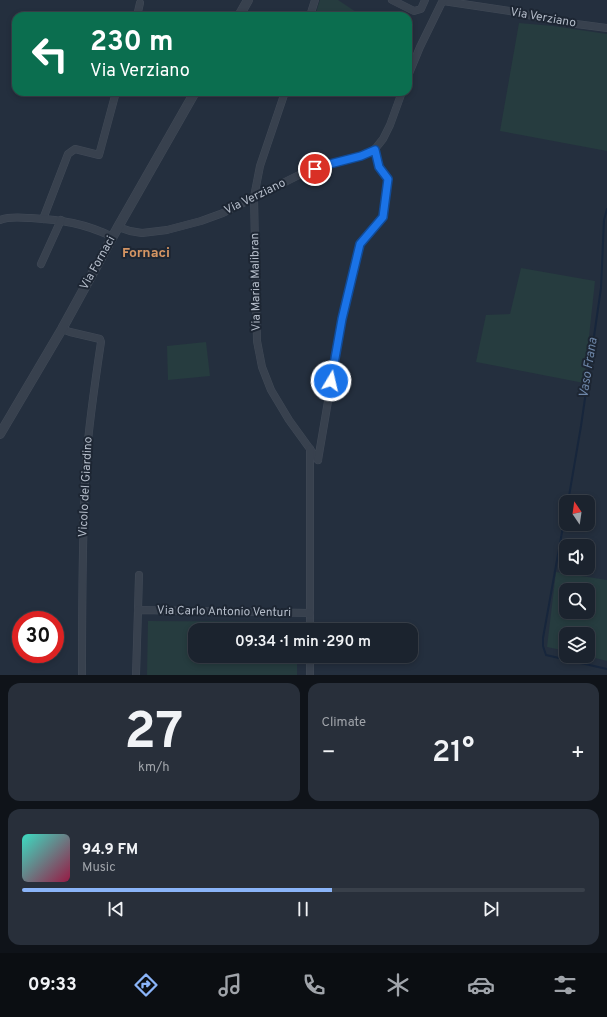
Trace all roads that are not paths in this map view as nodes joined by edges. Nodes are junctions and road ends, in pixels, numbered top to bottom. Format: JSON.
{"nodes":[{"id":1,"x":248,"y":0,"type":"edge"},
{"id":2,"x":315,"y":0,"type":"edge"},
{"id":3,"x":392,"y":0,"type":"edge"},
{"id":4,"x":425,"y":0,"type":"edge"},
{"id":5,"x":443,"y":0,"type":"edge"},
{"id":6,"x":140,"y":3,"type":"dead end"},
{"id":7,"x":138,"y":12,"type":"edge"},
{"id":8,"x":241,"y":12,"type":"edge"},
{"id":9,"x":311,"y":12,"type":"edge"},
{"id":10,"x":607,"y":28,"type":"edge"},
{"id":11,"x":412,"y":66,"type":"edge"},
{"id":12,"x":115,"y":96,"type":"edge"},
{"id":13,"x":194,"y":96,"type":"edge"},
{"id":14,"x":284,"y":96,"type":"edge"},
{"id":15,"x":401,"y":96,"type":"edge"},
{"id":16,"x":375,"y":150,"type":"junction"},
{"id":17,"x":254,"y":197,"type":"junction"},
{"id":18,"x":43,"y":219,"type":"junction"},
{"id":19,"x":0,"y":220,"type":"edge"},
{"id":20,"x":61,"y":220,"type":"junction"},
{"id":21,"x":118,"y":226,"type":"junction"},
{"id":22,"x":113,"y":237,"type":"junction"},
{"id":23,"x":41,"y":264,"type":"dead end"},
{"id":24,"x":62,"y":329,"type":"junction"},
{"id":25,"x":0,"y":434,"type":"edge"},
{"id":26,"x":310,"y":449,"type":"junction"},
{"id":27,"x":138,"y":575,"type":"dead end"},
{"id":28,"x":138,"y":610,"type":"junction"},
{"id":29,"x":310,"y":613,"type":"junction"},
{"id":30,"x":310,"y":623,"type":"edge"},
{"id":31,"x":310,"y":663,"type":"edge"},
{"id":32,"x":82,"y":675,"type":"edge"},
{"id":33,"x":136,"y":675,"type":"edge"},
{"id":34,"x":310,"y":675,"type":"edge"}],
"edges":[{"from":1,"to":8,"type":"street"},
{"from":2,"to":9,"type":"street"},
{"from":3,"to":4,"type":"street"},
{"from":5,"to":10,"type":"street","name":"Via Verziano"},
{"from":5,"to":11,"type":"street","name":"Via Verziano"},
{"from":6,"to":7,"type":"street"},
{"from":12,"to":18,"type":"street"},
{"from":13,"to":21,"type":"street","name":"Via Fornaci"},
{"from":14,"to":17,"type":"street","name":"Via Maria Malibran"},
{"from":15,"to":16,"type":"street"},
{"from":16,"to":17,"type":"street","name":"Via Verziano"},
{"from":16,"to":26,"type":"street","name":"Via Maria Malibran"},
{"from":17,"to":21,"type":"street","name":"Via Verziano"},
{"from":17,"to":26,"type":"street","name":"Via Maria Malibran"},
{"from":18,"to":19,"type":"street"},
{"from":18,"to":20,"type":"street"},
{"from":20,"to":22,"type":"street"},
{"from":20,"to":23,"type":"street"},
{"from":21,"to":22,"type":"street","name":"Via Fornaci"},
{"from":22,"to":24,"type":"street","name":"Via Fornaci"},
{"from":24,"to":25,"type":"street","name":"Via Fornaci"},
{"from":24,"to":32,"type":"street","name":"Vicolo del Giardino"},
{"from":26,"to":29,"type":"street","name":"Via Carlo Antonio Venturi"},
{"from":27,"to":28,"type":"street"},
{"from":28,"to":29,"type":"street","name":"Via Carlo Antonio Venturi"},
{"from":28,"to":33,"type":"street"},
{"from":29,"to":30,"type":"street","name":"Via Carlo Antonio Venturi"},
{"from":31,"to":34,"type":"street"}]}
